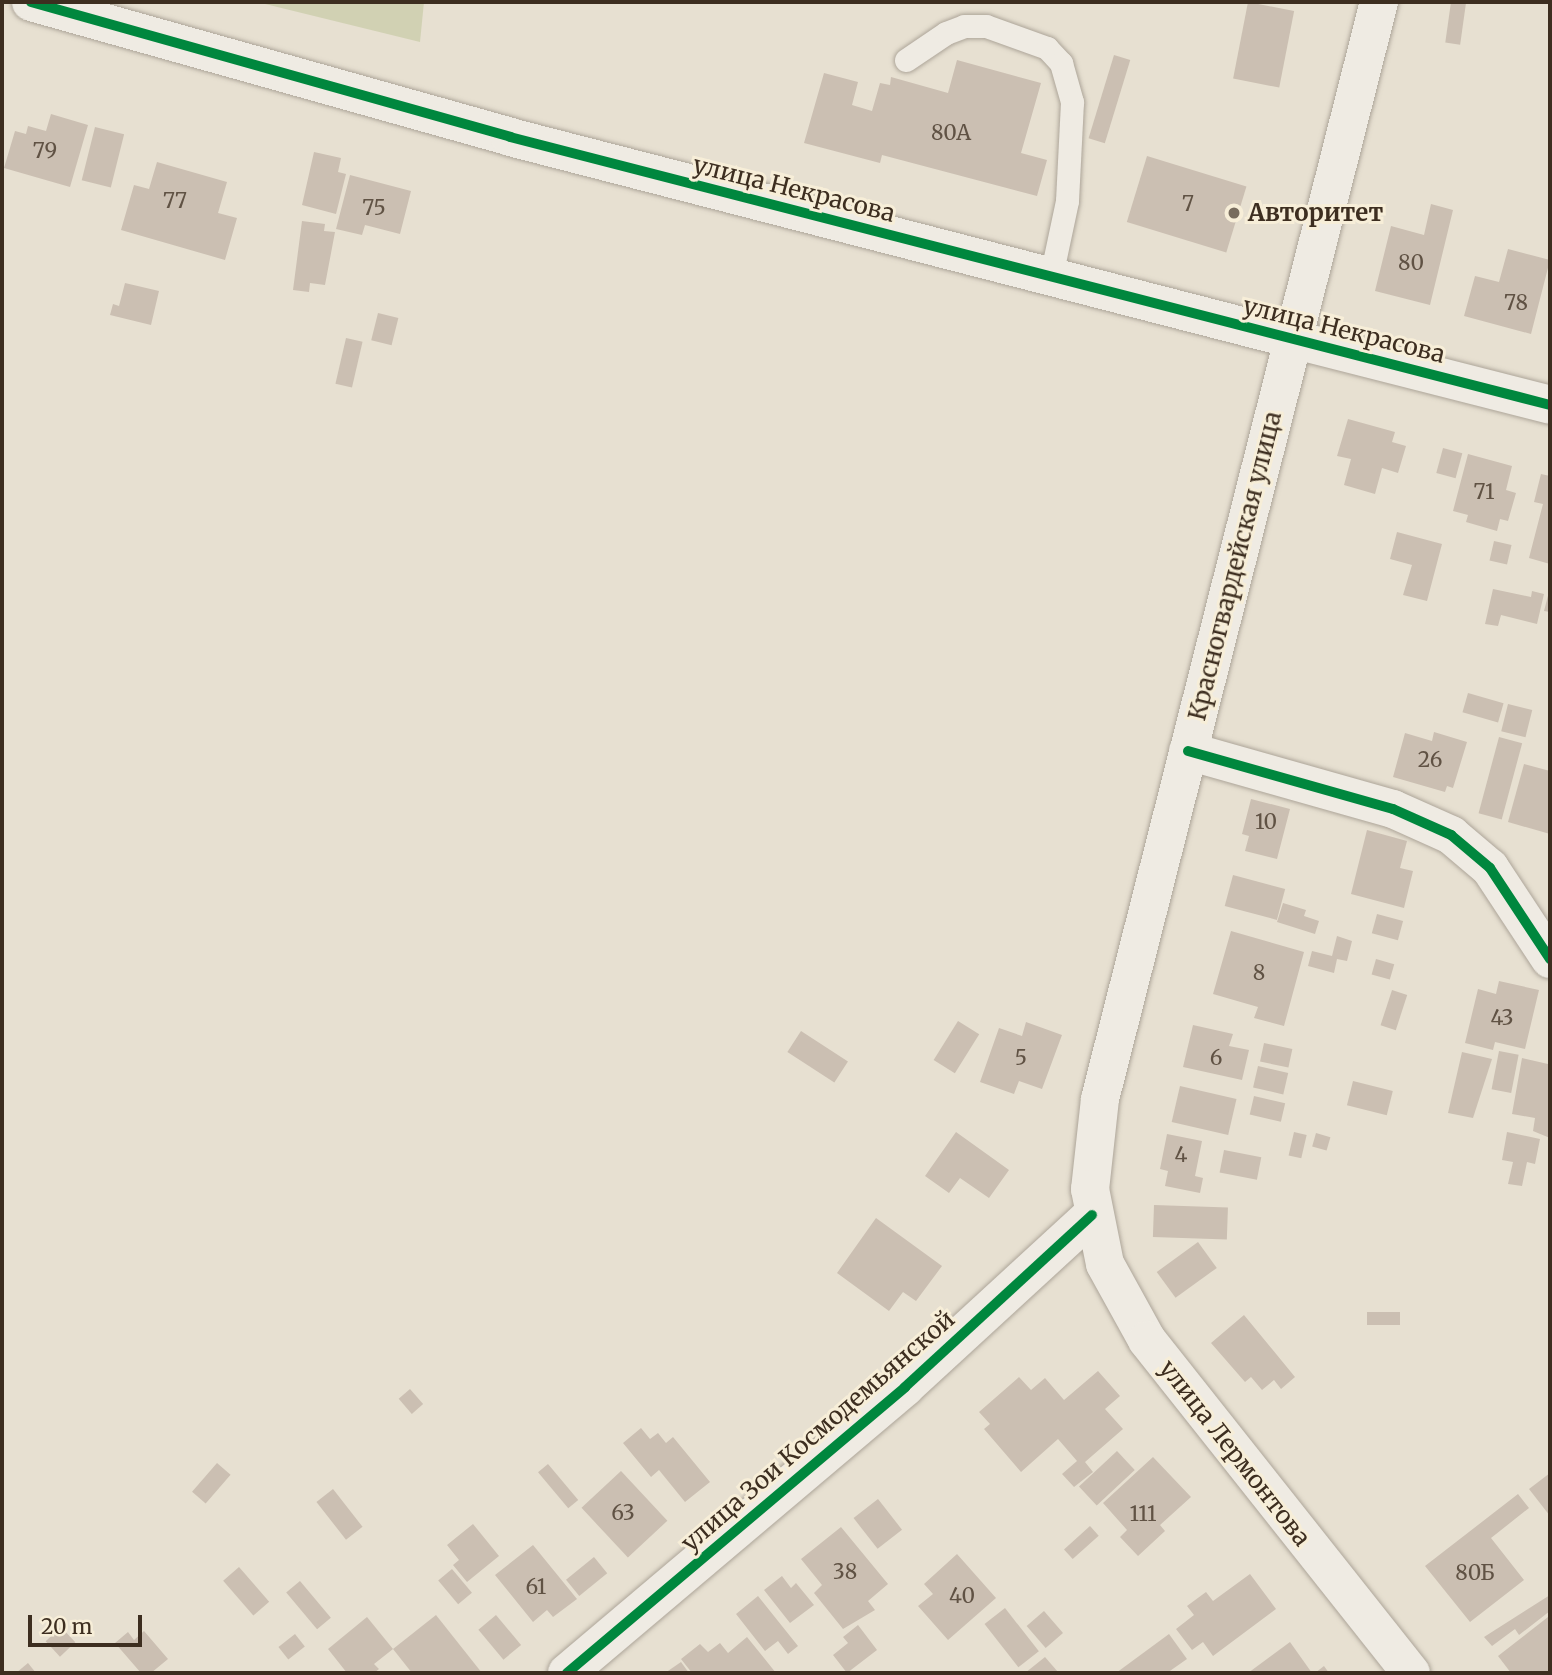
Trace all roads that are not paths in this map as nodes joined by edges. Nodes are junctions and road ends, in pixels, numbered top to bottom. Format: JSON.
{"nodes":[{"id":1,"x":31,"y":2,"type":"edge"},
{"id":2,"x":1379,"y":2,"type":"edge"},
{"id":3,"x":906,"y":60,"type":"dead end"},
{"id":4,"x":1051,"y":276,"type":"junction"},
{"id":5,"x":1292,"y":338,"type":"junction"},
{"id":6,"x":1550,"y":405,"type":"edge"},
{"id":7,"x":1188,"y":751,"type":"junction"},
{"id":8,"x":1550,"y":959,"type":"edge"},
{"id":9,"x":1092,"y":1215,"type":"junction"},
{"id":10,"x":567,"y":1673,"type":"edge"},
{"id":11,"x":1411,"y":1673,"type":"edge"}],
"edges":[{"from":1,"to":4,"type":"street","name":"улица Некрасова"},
{"from":2,"to":5,"type":"street","name":"Красногвардейская улица"},
{"from":3,"to":4,"type":"lane"},
{"from":4,"to":5,"type":"street","name":"улица Некрасова"},
{"from":5,"to":6,"type":"street","name":"улица Некрасова"},
{"from":5,"to":7,"type":"street","name":"Красногвардейская улица"},
{"from":7,"to":8,"type":"street"},
{"from":7,"to":9,"type":"street","name":"Красногвардейская улица"},
{"from":9,"to":10,"type":"street","name":"улица Зои Космодемьянской"},
{"from":9,"to":11,"type":"street","name":"улица Лермонтова"}]}
